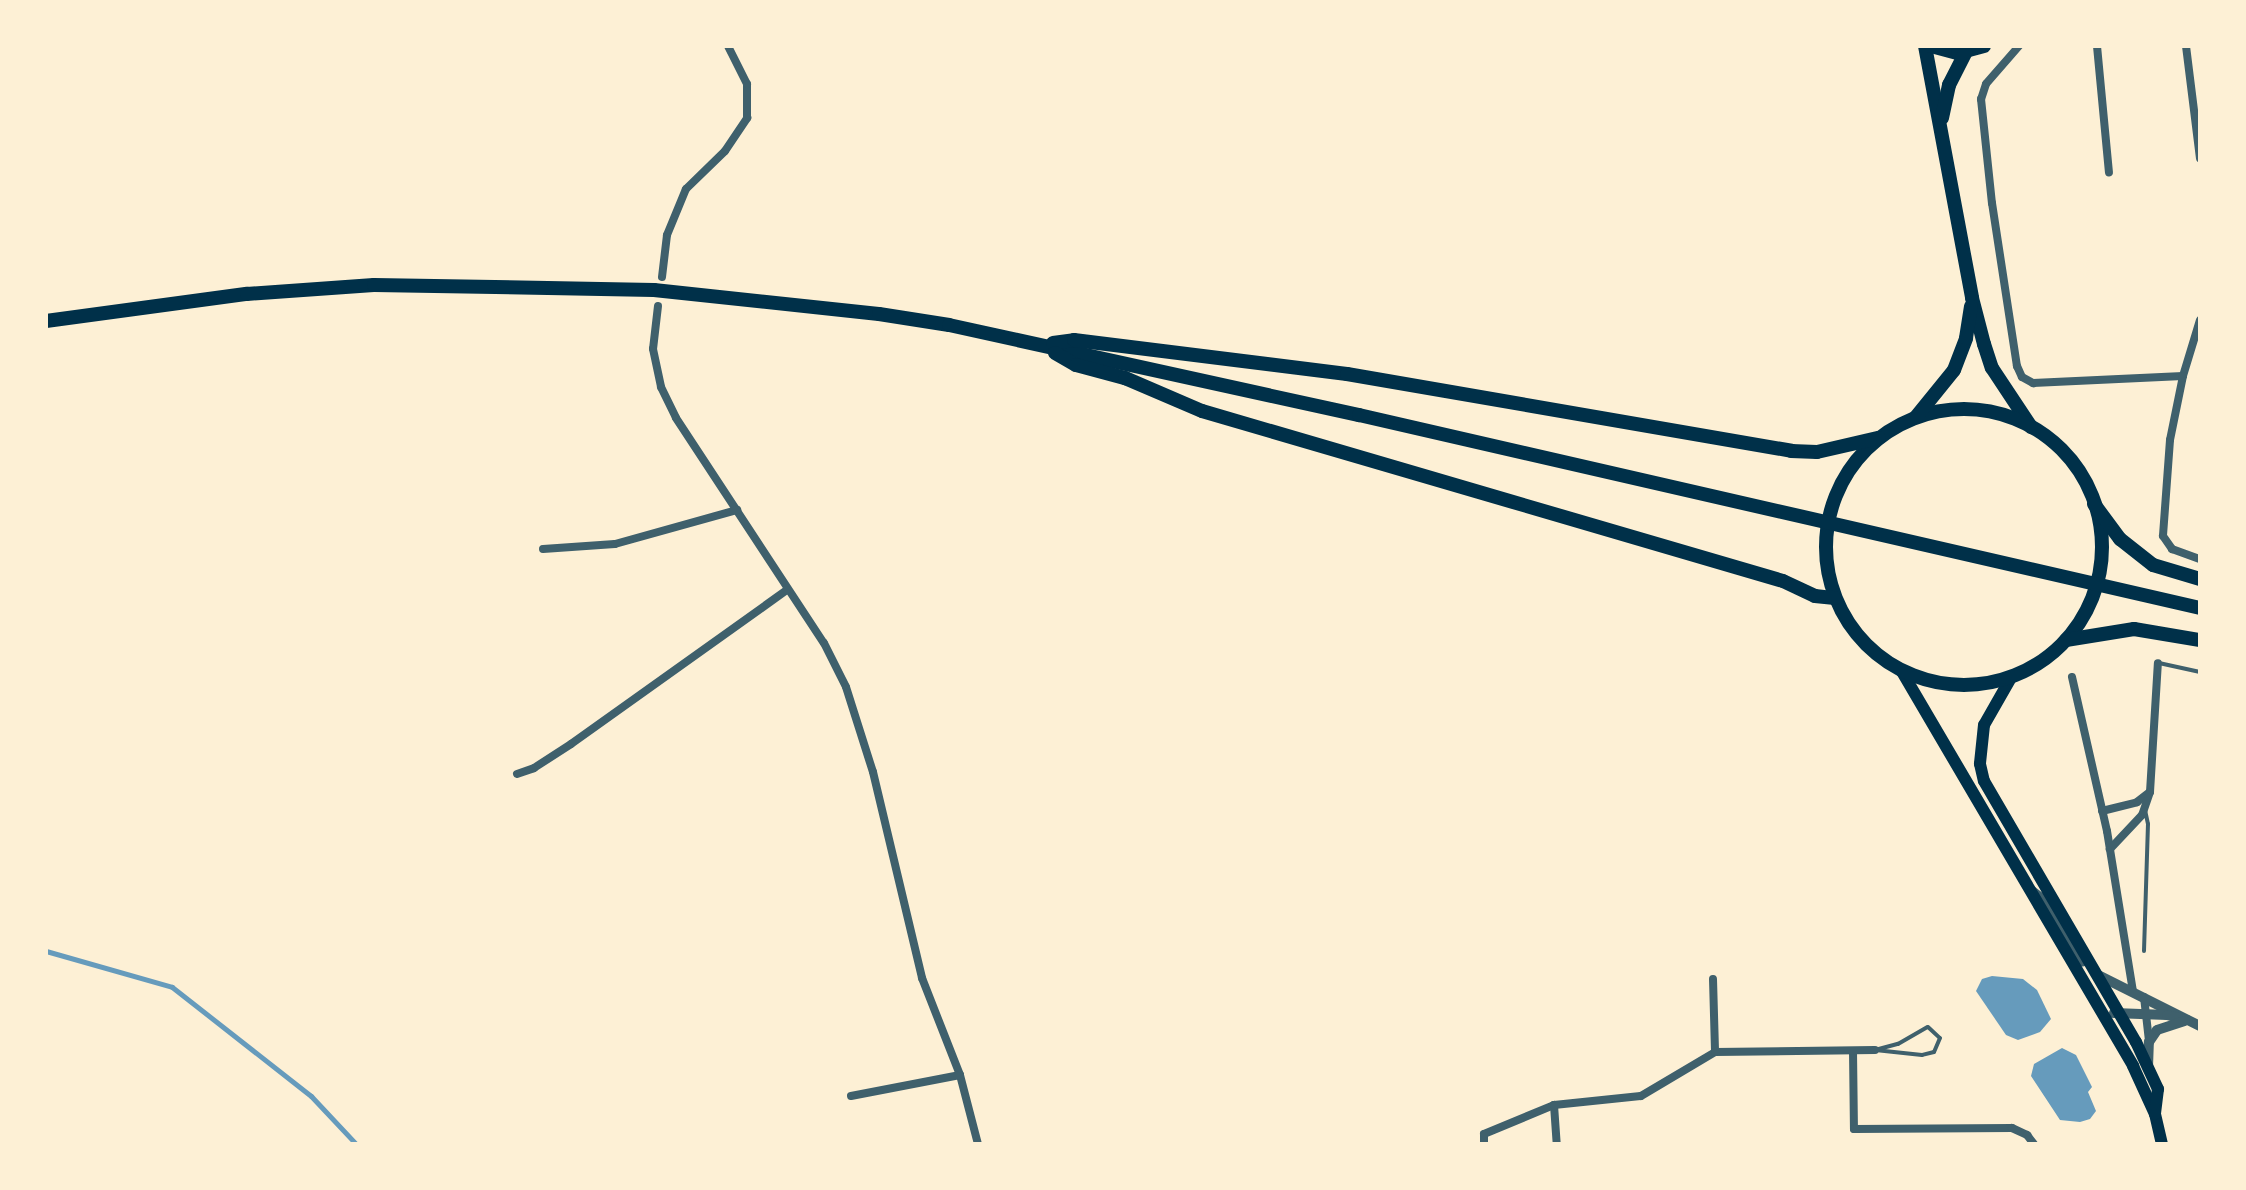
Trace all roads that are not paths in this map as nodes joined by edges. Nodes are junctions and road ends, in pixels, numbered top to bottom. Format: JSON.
{"nodes":[{"id":1,"x":728,"y":46,"type":"edge"},
{"id":2,"x":1928,"y":46,"type":"edge"},
{"id":3,"x":1984,"y":46,"type":"edge"},
{"id":4,"x":2019,"y":46,"type":"edge"},
{"id":5,"x":2097,"y":46,"type":"edge"},
{"id":6,"x":2186,"y":46,"type":"edge"},
{"id":7,"x":1965,"y":53,"type":"junction"},
{"id":8,"x":1941,"y":123,"type":"junction"},
{"id":9,"x":2200,"y":158,"type":"edge"},
{"id":10,"x":2109,"y":172,"type":"dead end"},
{"id":11,"x":662,"y":277,"type":"dead end"},
{"id":12,"x":1972,"y":298,"type":"junction"},
{"id":13,"x":658,"y":306,"type":"dead end"},
{"id":14,"x":2200,"y":320,"type":"edge"},
{"id":15,"x":46,"y":321,"type":"edge"},
{"id":16,"x":1040,"y":345,"type":"junction"},
{"id":17,"x":2183,"y":376,"type":"junction"},
{"id":18,"x":1916,"y":418,"type":"junction"},
{"id":19,"x":2031,"y":427,"type":"junction"},
{"id":20,"x":1878,"y":438,"type":"junction"},
{"id":21,"x":2094,"y":504,"type":"junction"},
{"id":22,"x":737,"y":510,"type":"junction"},
{"id":23,"x":543,"y":549,"type":"dead end"},
{"id":24,"x":2200,"y":559,"type":"edge"},
{"id":25,"x":2200,"y":579,"type":"edge"},
{"id":26,"x":787,"y":590,"type":"junction"},
{"id":27,"x":1835,"y":598,"type":"junction"},
{"id":28,"x":2200,"y":608,"type":"edge"},
{"id":29,"x":2066,"y":640,"type":"junction"},
{"id":30,"x":2200,"y":640,"type":"edge"},
{"id":31,"x":2158,"y":663,"type":"joint"},
{"id":32,"x":1901,"y":670,"type":"junction"},
{"id":33,"x":2200,"y":672,"type":"edge"},
{"id":34,"x":2012,"y":676,"type":"junction"},
{"id":35,"x":2072,"y":677,"type":"dead end"},
{"id":36,"x":517,"y":774,"type":"dead end"},
{"id":37,"x":2150,"y":792,"type":"junction"},
{"id":38,"x":2145,"y":808,"type":"junction"},
{"id":39,"x":2102,"y":811,"type":"junction"},
{"id":40,"x":2110,"y":849,"type":"junction"},
{"id":41,"x":2029,"y":888,"type":"junction"},
{"id":42,"x":2144,"y":951,"type":"dead end"},
{"id":43,"x":2098,"y":975,"type":"junction"},
{"id":44,"x":1713,"y":979,"type":"dead end"},
{"id":45,"x":2133,"y":991,"type":"junction"},
{"id":46,"x":2144,"y":997,"type":"junction"},
{"id":47,"x":2121,"y":1014,"type":"junction"},
{"id":48,"x":2147,"y":1015,"type":"junction"},
{"id":49,"x":2187,"y":1020,"type":"junction"},
{"id":50,"x":2200,"y":1026,"type":"edge"},
{"id":51,"x":2149,"y":1042,"type":"junction"},
{"id":52,"x":1875,"y":1050,"type":"junction"},
{"id":53,"x":1853,"y":1051,"type":"junction"},
{"id":54,"x":1715,"y":1052,"type":"junction"},
{"id":55,"x":2148,"y":1067,"type":"junction"},
{"id":56,"x":960,"y":1075,"type":"junction"},
{"id":57,"x":851,"y":1096,"type":"dead end"},
{"id":58,"x":1554,"y":1105,"type":"junction"},
{"id":59,"x":2155,"y":1114,"type":"junction"},
{"id":60,"x":978,"y":1144,"type":"edge"},
{"id":61,"x":1484,"y":1144,"type":"edge"},
{"id":62,"x":1557,"y":1144,"type":"edge"},
{"id":63,"x":2034,"y":1144,"type":"edge"},
{"id":64,"x":2162,"y":1144,"type":"edge"}],
"edges":[{"from":1,"to":11,"type":"street"},
{"from":2,"to":7,"type":"main road"},
{"from":2,"to":8,"type":"main road"},
{"from":3,"to":7,"type":"main road"},
{"from":4,"to":17,"type":"street"},
{"from":5,"to":10,"type":"street"},
{"from":6,"to":9,"type":"street"},
{"from":7,"to":8,"type":"main road"},
{"from":8,"to":12,"type":"main road"},
{"from":12,"to":18,"type":"main road"},
{"from":12,"to":19,"type":"main road"},
{"from":13,"to":22,"type":"street"},
{"from":14,"to":17,"type":"street"},
{"from":15,"to":16,"type":"main road"},
{"from":16,"to":20,"type":"main road"},
{"from":16,"to":27,"type":"main road"},
{"from":16,"to":28,"type":"main road"},
{"from":17,"to":24,"type":"street"},
{"from":18,"to":19,"type":"main road"},
{"from":18,"to":20,"type":"main road"},
{"from":19,"to":21,"type":"main road"},
{"from":20,"to":27,"type":"main road"},
{"from":21,"to":25,"type":"main road"},
{"from":21,"to":29,"type":"main road"},
{"from":22,"to":23,"type":"street"},
{"from":22,"to":26,"type":"street"},
{"from":26,"to":36,"type":"street"},
{"from":26,"to":56,"type":"street"},
{"from":27,"to":32,"type":"main road"},
{"from":29,"to":30,"type":"main road"},
{"from":29,"to":34,"type":"main road"},
{"from":31,"to":33,"type":"lane"},
{"from":31,"to":37,"type":"street"},
{"from":32,"to":34,"type":"main road"},
{"from":32,"to":41,"type":"main road"},
{"from":34,"to":43,"type":"main road"},
{"from":35,"to":39,"type":"street"},
{"from":37,"to":38,"type":"street"},
{"from":37,"to":39,"type":"street"},
{"from":38,"to":40,"type":"street"},
{"from":38,"to":42,"type":"lane"},
{"from":39,"to":40,"type":"street"},
{"from":40,"to":45,"type":"street"},
{"from":41,"to":47,"type":"street"},
{"from":41,"to":59,"type":"main road"},
{"from":43,"to":45,"type":"street"},
{"from":43,"to":47,"type":"main road"},
{"from":44,"to":54,"type":"street"},
{"from":45,"to":46,"type":"street"},
{"from":46,"to":48,"type":"street"},
{"from":46,"to":49,"type":"street"},
{"from":47,"to":48,"type":"street"},
{"from":47,"to":55,"type":"main road"},
{"from":48,"to":49,"type":"street"},
{"from":48,"to":51,"type":"street"},
{"from":49,"to":50,"type":"street"},
{"from":49,"to":51,"type":"street"},
{"from":51,"to":55,"type":"street"},
{"from":52,"to":52,"type":"lane"},
{"from":52,"to":53,"type":"street"},
{"from":53,"to":54,"type":"street"},
{"from":53,"to":63,"type":"street"},
{"from":54,"to":58,"type":"street"},
{"from":55,"to":59,"type":"main road"},
{"from":56,"to":57,"type":"street"},
{"from":56,"to":60,"type":"street"},
{"from":58,"to":61,"type":"street"},
{"from":58,"to":62,"type":"street"},
{"from":59,"to":64,"type":"main road"}]}
